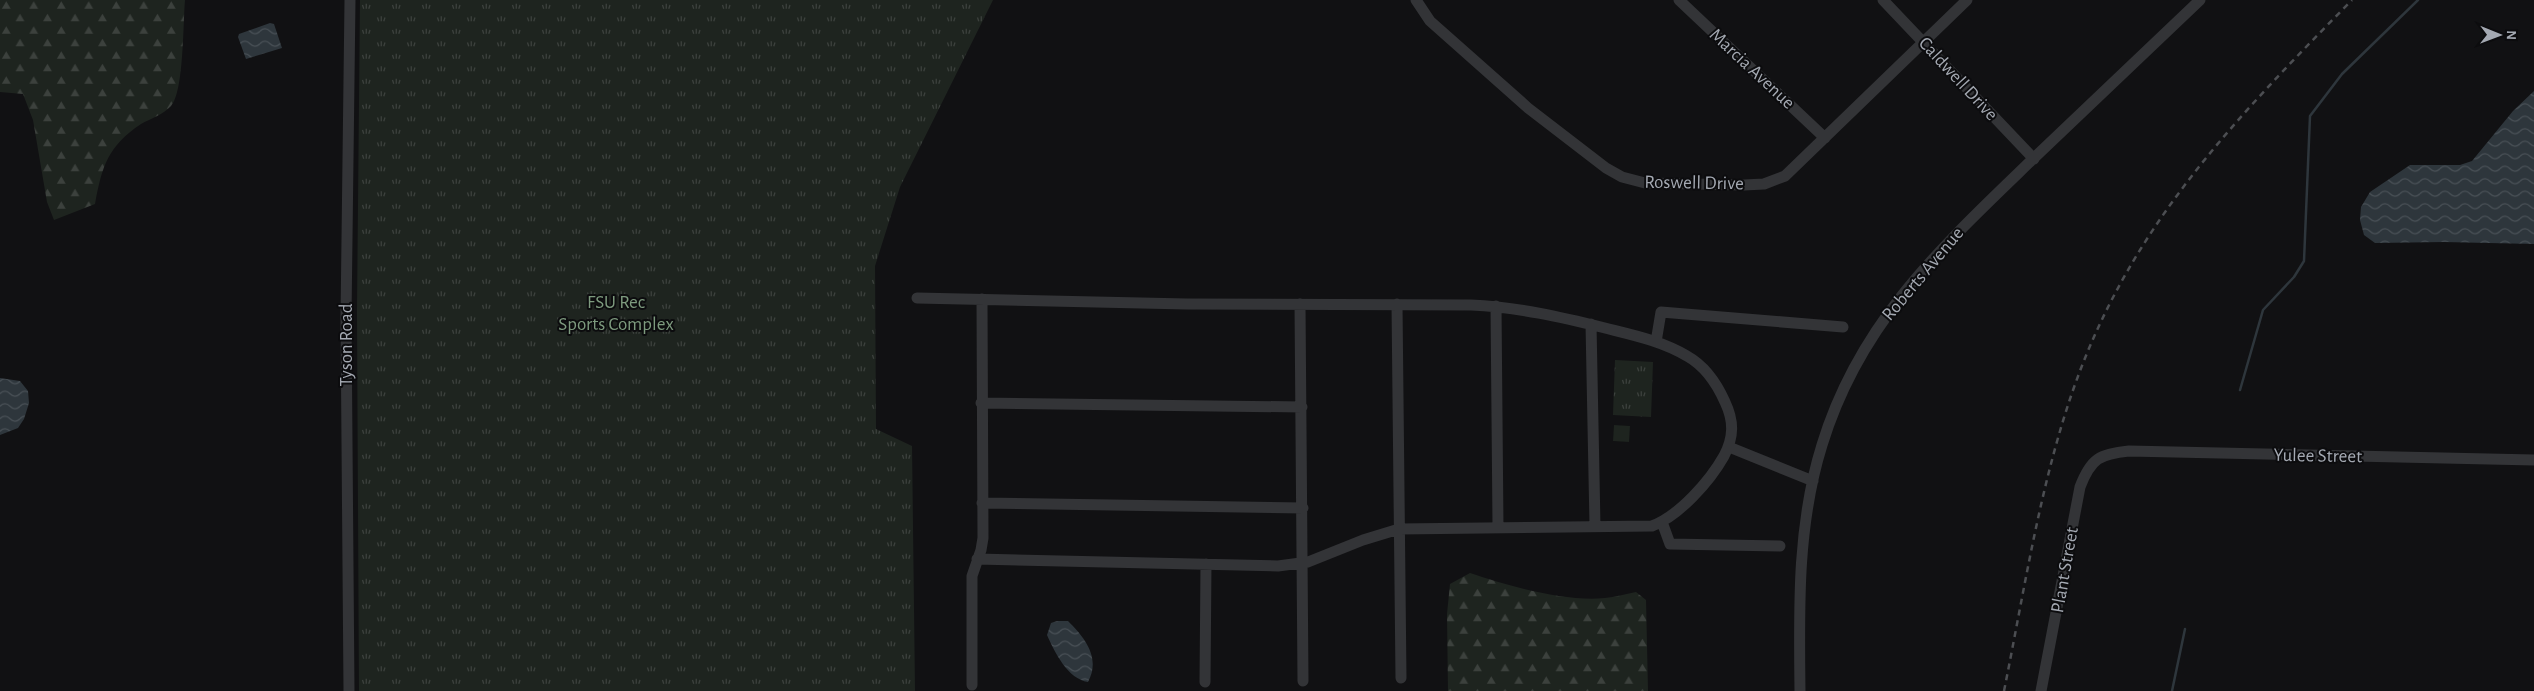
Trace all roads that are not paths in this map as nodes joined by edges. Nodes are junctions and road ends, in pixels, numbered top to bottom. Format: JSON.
{"nodes":[{"id":1,"x":350,"y":0,"type":"edge"},
{"id":2,"x":1416,"y":0,"type":"edge"},
{"id":3,"x":1679,"y":0,"type":"edge"},
{"id":4,"x":1883,"y":0,"type":"edge"},
{"id":5,"x":1967,"y":0,"type":"edge"},
{"id":6,"x":2200,"y":0,"type":"edge"},
{"id":7,"x":1923,"y":42,"type":"junction"},
{"id":8,"x":1825,"y":138,"type":"junction"},
{"id":9,"x":2034,"y":159,"type":"junction"},
{"id":10,"x":917,"y":298,"type":"dead end"},
{"id":11,"x":982,"y":299,"type":"junction"},
{"id":12,"x":1300,"y":304,"type":"junction"},
{"id":13,"x":1396,"y":304,"type":"junction"},
{"id":14,"x":1496,"y":306,"type":"junction"},
{"id":15,"x":1590,"y":324,"type":"junction"},
{"id":16,"x":1843,"y":327,"type":"dead end"},
{"id":17,"x":1656,"y":342,"type":"junction"},
{"id":18,"x":981,"y":403,"type":"junction"},
{"id":19,"x":1302,"y":407,"type":"junction"},
{"id":20,"x":1729,"y":447,"type":"junction"},
{"id":21,"x":2102,"y":455,"type":"joint"},
{"id":22,"x":2534,"y":460,"type":"edge"},
{"id":23,"x":1813,"y":481,"type":"junction"},
{"id":24,"x":982,"y":503,"type":"junction"},
{"id":25,"x":1303,"y":508,"type":"junction"},
{"id":26,"x":1662,"y":522,"type":"junction"},
{"id":27,"x":1498,"y":526,"type":"junction"},
{"id":28,"x":1595,"y":526,"type":"junction"},
{"id":29,"x":1399,"y":529,"type":"junction"},
{"id":30,"x":1780,"y":546,"type":"dead end"},
{"id":31,"x":977,"y":559,"type":"junction"},
{"id":32,"x":1303,"y":563,"type":"junction"},
{"id":33,"x":1206,"y":564,"type":"junction"},
{"id":34,"x":1401,"y":678,"type":"dead end"},
{"id":35,"x":1303,"y":681,"type":"dead end"},
{"id":36,"x":1205,"y":682,"type":"dead end"},
{"id":37,"x":972,"y":685,"type":"dead end"},
{"id":38,"x":349,"y":691,"type":"edge"},
{"id":39,"x":1800,"y":691,"type":"edge"},
{"id":40,"x":2041,"y":691,"type":"edge"}],
"edges":[{"from":1,"to":38,"type":"street","name":"Tyson Road"},
{"from":2,"to":8,"type":"street","name":"Roswell Drive"},
{"from":3,"to":8,"type":"street","name":"Marcia Avenue"},
{"from":4,"to":7,"type":"street","name":"Caldwell Drive"},
{"from":5,"to":7,"type":"street","name":"Roswell Drive"},
{"from":6,"to":9,"type":"street","name":"Roberts Avenue"},
{"from":7,"to":8,"type":"street","name":"Roswell Drive"},
{"from":7,"to":9,"type":"street","name":"Caldwell Drive"},
{"from":9,"to":23,"type":"street","name":"Roberts Avenue"},
{"from":10,"to":11,"type":"street"},
{"from":11,"to":12,"type":"street"},
{"from":11,"to":18,"type":"street"},
{"from":12,"to":13,"type":"street"},
{"from":12,"to":19,"type":"street"},
{"from":13,"to":14,"type":"street"},
{"from":13,"to":29,"type":"street"},
{"from":14,"to":15,"type":"street"},
{"from":14,"to":27,"type":"street"},
{"from":15,"to":17,"type":"street"},
{"from":15,"to":28,"type":"street"},
{"from":16,"to":17,"type":"street"},
{"from":17,"to":20,"type":"street"},
{"from":18,"to":19,"type":"street"},
{"from":18,"to":24,"type":"street"},
{"from":19,"to":25,"type":"street"},
{"from":20,"to":23,"type":"street"},
{"from":20,"to":26,"type":"street"},
{"from":21,"to":22,"type":"street","name":"Yulee Street"},
{"from":21,"to":40,"type":"street","name":"Plant Street"},
{"from":23,"to":39,"type":"street","name":"Roberts Avenue"},
{"from":24,"to":25,"type":"street"},
{"from":24,"to":31,"type":"street"},
{"from":25,"to":32,"type":"street"},
{"from":26,"to":28,"type":"street"},
{"from":26,"to":30,"type":"street"},
{"from":27,"to":28,"type":"street"},
{"from":27,"to":29,"type":"street"},
{"from":29,"to":32,"type":"street"},
{"from":29,"to":34,"type":"street"},
{"from":31,"to":33,"type":"street"},
{"from":31,"to":37,"type":"street"},
{"from":32,"to":33,"type":"street"},
{"from":32,"to":35,"type":"street"},
{"from":33,"to":36,"type":"street"}]}
